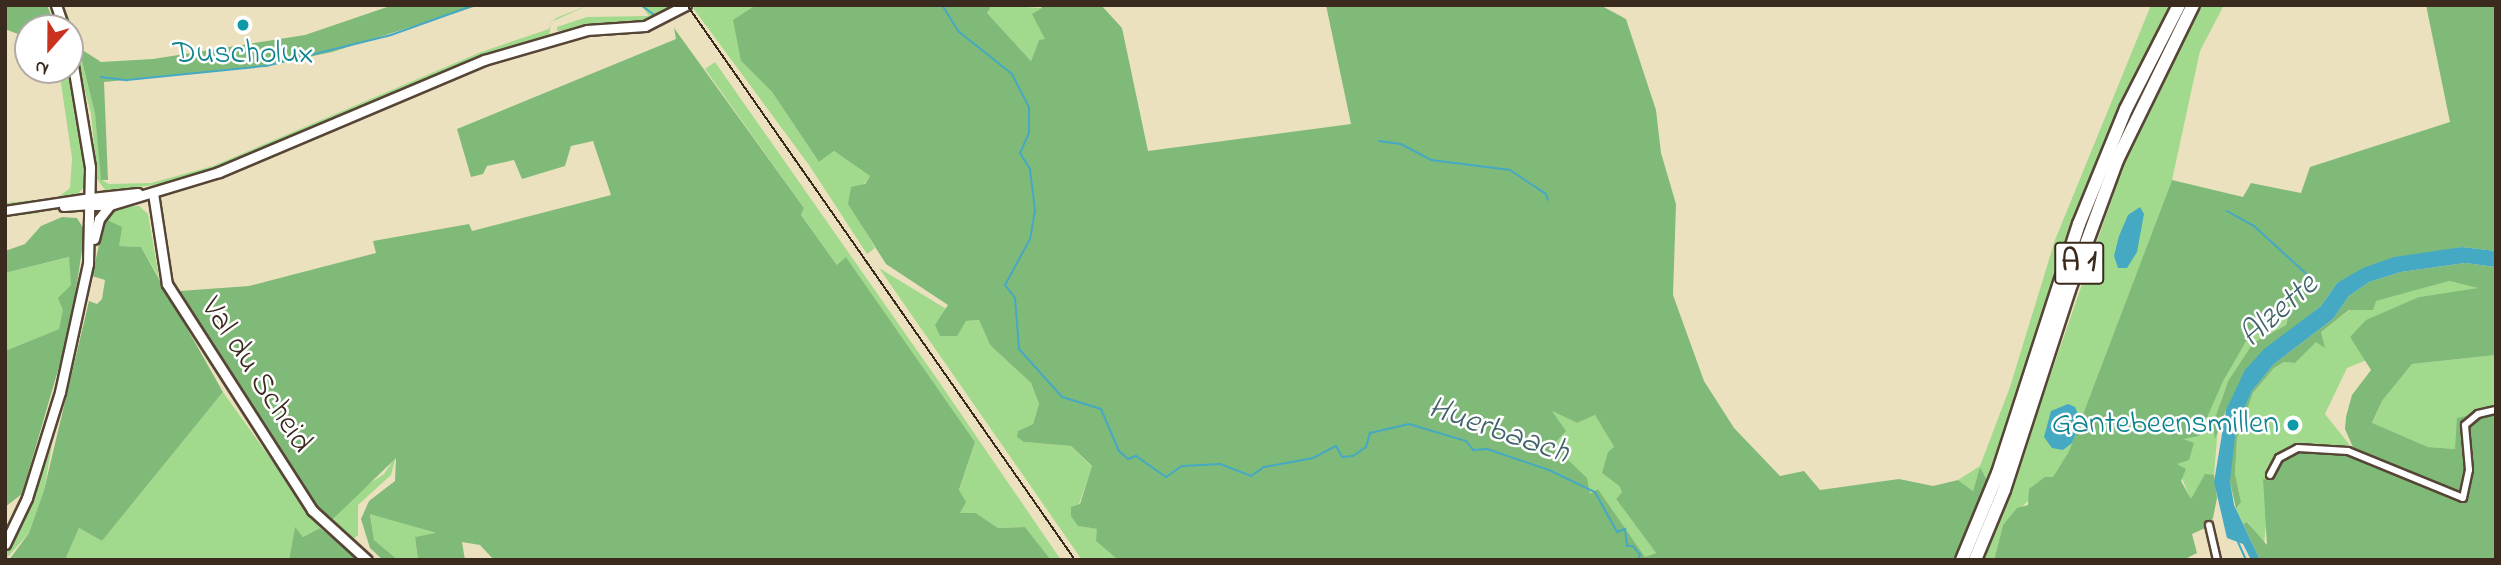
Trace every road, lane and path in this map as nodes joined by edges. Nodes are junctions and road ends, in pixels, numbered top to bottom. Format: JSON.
{"nodes":[{"id":1,"x":686,"y":5,"type":"edge"},
{"id":2,"x":2179,"y":5,"type":"edge"},
{"id":3,"x":2193,"y":5,"type":"edge"},
{"id":4,"x":78,"y":84,"type":"edge"},
{"id":5,"x":91,"y":183,"type":"junction"},
{"id":6,"x":153,"y":193,"type":"junction"},
{"id":7,"x":109,"y":194,"type":"junction"},
{"id":8,"x":91,"y":201,"type":"junction"},
{"id":9,"x":110,"y":205,"type":"junction"},
{"id":10,"x":70,"y":206,"type":"junction"},
{"id":11,"x":91,"y":221,"type":"junction"},
{"id":12,"x":88,"y":264,"type":"junction"},
{"id":13,"x":2496,"y":410,"type":"edge"},
{"id":14,"x":2270,"y":475,"type":"dead end"},
{"id":15,"x":16,"y":522,"type":"junction"},
{"id":16,"x":2209,"y":525,"type":"dead end"},
{"id":17,"x":1982,"y":529,"type":"junction"},
{"id":18,"x":5,"y":533,"type":"edge"},
{"id":19,"x":5,"y":544,"type":"edge"},
{"id":20,"x":367,"y":560,"type":"edge"},
{"id":21,"x":1962,"y":560,"type":"edge"},
{"id":22,"x":1975,"y":560,"type":"edge"},
{"id":23,"x":2217,"y":560,"type":"edge"}],
"edges":[{"from":1,"to":6,"type":"main road"},
{"from":2,"to":17,"type":"highway","number":"A 1"},
{"from":3,"to":17,"type":"highway","number":"A 1"},
{"from":4,"to":5,"type":"main road"},
{"from":5,"to":7,"type":"main road"},
{"from":5,"to":8,"type":"main road"},
{"from":6,"to":7,"type":"main road"},
{"from":6,"to":9,"type":"main road"},
{"from":6,"to":20,"type":"main road","name":"Val du Scheid"},
{"from":7,"to":8,"type":"main road"},
{"from":8,"to":9,"type":"main road"},
{"from":8,"to":10,"type":"street"},
{"from":8,"to":10,"type":"street"},
{"from":8,"to":11,"type":"main road"},
{"from":9,"to":12,"type":"main road"},
{"from":10,"to":11,"type":"street"},
{"from":11,"to":12,"type":"main road"},
{"from":12,"to":15,"type":"main road"},
{"from":13,"to":14,"type":"street"},
{"from":15,"to":18,"type":"main road"},
{"from":15,"to":19,"type":"main road"},
{"from":16,"to":23,"type":"street"},
{"from":17,"to":21,"type":"highway","number":"A 1"},
{"from":17,"to":22,"type":"highway","number":"A 1"}]}
